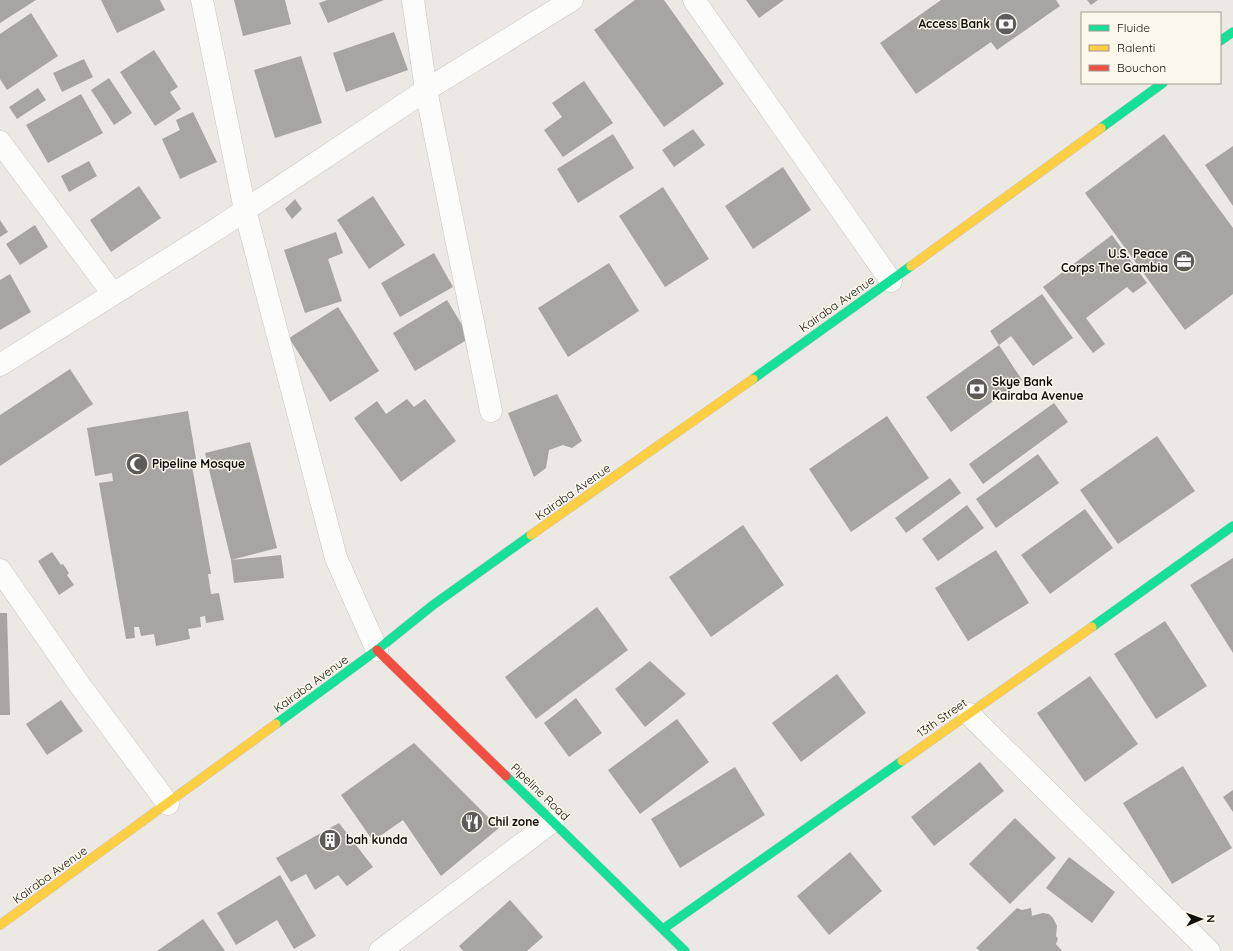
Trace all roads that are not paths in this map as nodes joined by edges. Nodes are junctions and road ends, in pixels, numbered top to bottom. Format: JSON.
{"nodes":[{"id":1,"x":202,"y":0,"type":"edge"},
{"id":2,"x":413,"y":0,"type":"edge"},
{"id":3,"x":572,"y":0,"type":"edge"},
{"id":4,"x":694,"y":0,"type":"edge"},
{"id":5,"x":1233,"y":32,"type":"edge"},
{"id":6,"x":1221,"y":40,"type":"edge"},
{"id":7,"x":1162,"y":84,"type":"edge"},
{"id":8,"x":426,"y":90,"type":"junction"},
{"id":9,"x":0,"y":142,"type":"edge"},
{"id":10,"x":245,"y":210,"type":"junction"},
{"id":11,"x":891,"y":281,"type":"junction"},
{"id":12,"x":113,"y":294,"type":"junction"},
{"id":13,"x":0,"y":365,"type":"edge"},
{"id":14,"x":491,"y":411,"type":"dead end"},
{"id":15,"x":1233,"y":526,"type":"edge"},
{"id":16,"x":0,"y":570,"type":"edge"},
{"id":17,"x":376,"y":650,"type":"junction"},
{"id":18,"x":969,"y":714,"type":"junction"},
{"id":19,"x":168,"y":804,"type":"junction"},
{"id":20,"x":553,"y":821,"type":"junction"},
{"id":21,"x":0,"y":925,"type":"edge"},
{"id":22,"x":662,"y":929,"type":"junction"},
{"id":23,"x":380,"y":951,"type":"edge"},
{"id":24,"x":685,"y":951,"type":"edge"},
{"id":25,"x":1208,"y":951,"type":"edge"}],
"edges":[{"from":1,"to":10,"type":"street"},
{"from":2,"to":8,"type":"street"},
{"from":3,"to":8,"type":"street"},
{"from":4,"to":11,"type":"street"},
{"from":5,"to":6,"type":"street"},
{"from":7,"to":11,"type":"street","name":"Kairaba Avenue"},
{"from":8,"to":10,"type":"street"},
{"from":8,"to":14,"type":"street"},
{"from":9,"to":12,"type":"street"},
{"from":10,"to":12,"type":"street"},
{"from":10,"to":17,"type":"street"},
{"from":11,"to":17,"type":"street","name":"Kairaba Avenue"},
{"from":12,"to":13,"type":"street"},
{"from":15,"to":18,"type":"street","name":"13th Street"},
{"from":16,"to":19,"type":"street"},
{"from":17,"to":19,"type":"street","name":"Kairaba Avenue"},
{"from":17,"to":20,"type":"street","name":"Pipeline Road"},
{"from":18,"to":22,"type":"street","name":"13th Street"},
{"from":18,"to":25,"type":"street"},
{"from":19,"to":21,"type":"street","name":"Kairaba Avenue"},
{"from":20,"to":22,"type":"street","name":"Pipeline Road"},
{"from":20,"to":23,"type":"street"},
{"from":22,"to":24,"type":"street","name":"Pipeline Road"}]}
